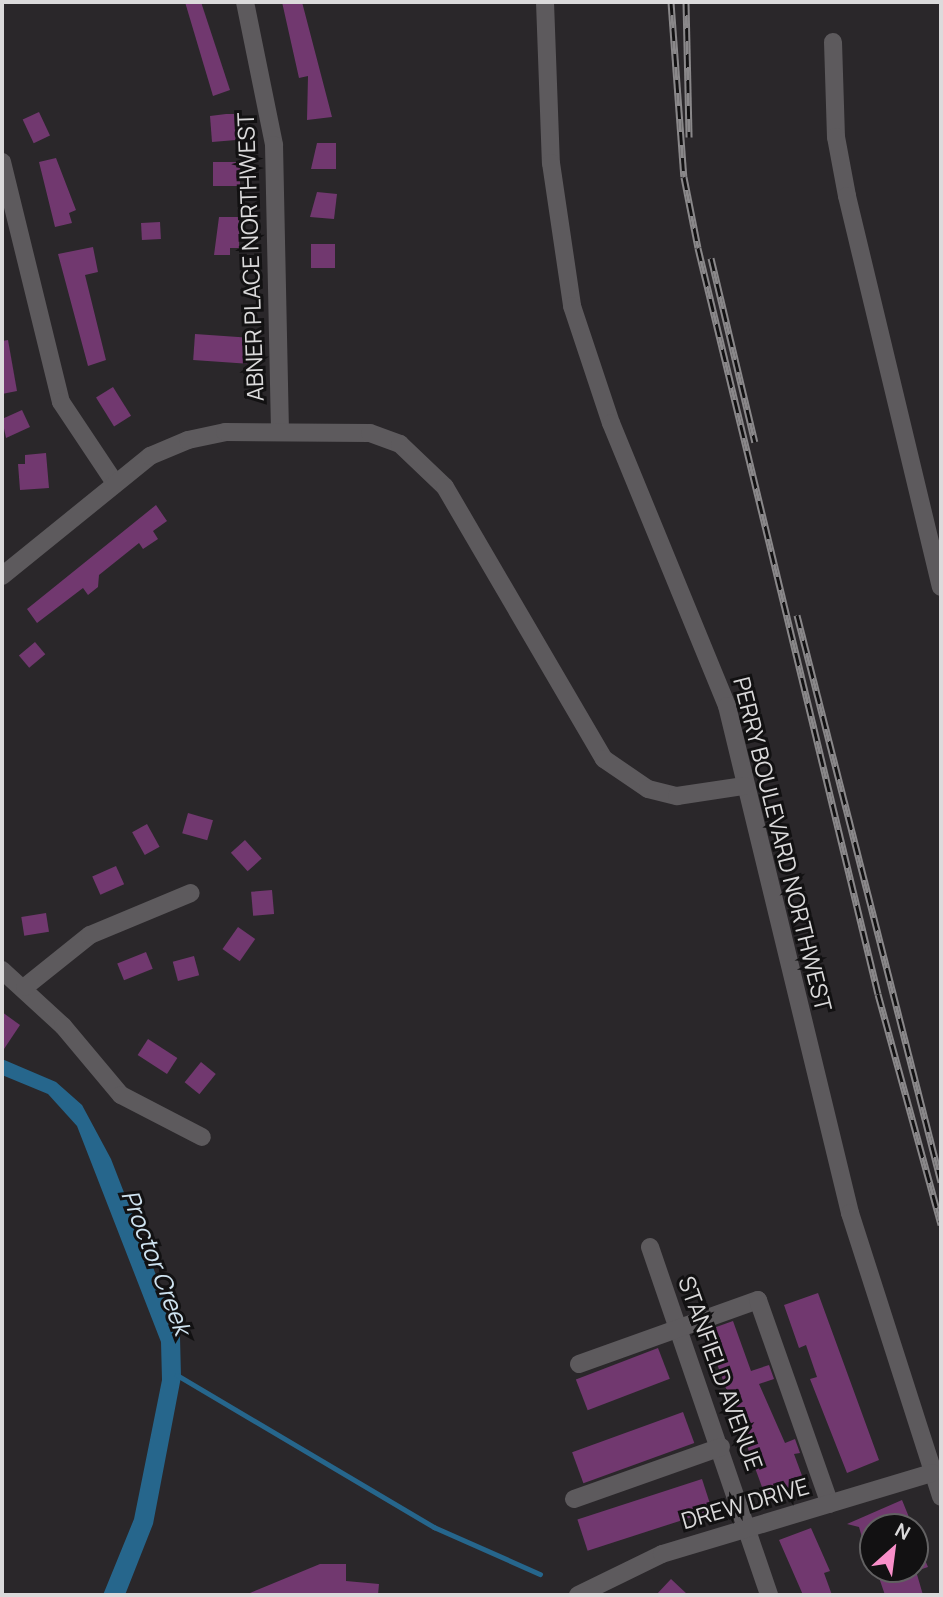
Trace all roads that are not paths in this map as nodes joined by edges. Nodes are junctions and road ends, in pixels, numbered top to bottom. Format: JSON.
{"nodes":[{"id":1,"x":245,"y":2,"type":"edge"},
{"id":2,"x":545,"y":2,"type":"edge"},
{"id":3,"x":833,"y":43,"type":"dead end"},
{"id":4,"x":2,"y":162,"type":"edge"},
{"id":5,"x":280,"y":430,"type":"junction"},
{"id":6,"x":115,"y":483,"type":"junction"},
{"id":7,"x":2,"y":576,"type":"edge"},
{"id":8,"x":941,"y":587,"type":"edge"},
{"id":9,"x":744,"y":786,"type":"junction"},
{"id":10,"x":191,"y":893,"type":"dead end"},
{"id":11,"x":2,"y":970,"type":"edge"},
{"id":12,"x":25,"y":988,"type":"junction"},
{"id":13,"x":202,"y":1138,"type":"dead end"},
{"id":14,"x":650,"y":1247,"type":"dead end"},
{"id":15,"x":678,"y":1327,"type":"junction"},
{"id":16,"x":579,"y":1364,"type":"dead end"},
{"id":17,"x":721,"y":1447,"type":"junction"},
{"id":18,"x":932,"y":1473,"type":"junction"},
{"id":19,"x":941,"y":1497,"type":"edge"},
{"id":20,"x":575,"y":1499,"type":"dead end"},
{"id":21,"x":830,"y":1504,"type":"junction"},
{"id":22,"x":749,"y":1525,"type":"junction"},
{"id":23,"x":578,"y":1595,"type":"edge"},
{"id":24,"x":769,"y":1595,"type":"edge"}],
"edges":[{"from":1,"to":5,"type":"street","name":"ABNER PLACE NORTHWEST"},
{"from":2,"to":9,"type":"street","name":"PERRY BOULEVARD NORTHWEST"},
{"from":3,"to":8,"type":"street"},
{"from":4,"to":6,"type":"street"},
{"from":5,"to":6,"type":"street"},
{"from":5,"to":9,"type":"street"},
{"from":6,"to":7,"type":"street"},
{"from":9,"to":18,"type":"street","name":"PERRY BOULEVARD NORTHWEST"},
{"from":10,"to":12,"type":"street"},
{"from":11,"to":12,"type":"street"},
{"from":12,"to":13,"type":"street"},
{"from":14,"to":15,"type":"street","name":"STANFIELD AVENUE"},
{"from":15,"to":16,"type":"street"},
{"from":15,"to":17,"type":"street","name":"STANFIELD AVENUE"},
{"from":15,"to":21,"type":"street"},
{"from":17,"to":20,"type":"street"},
{"from":17,"to":22,"type":"street","name":"STANFIELD AVENUE"},
{"from":18,"to":19,"type":"street","name":"PERRY BOULEVARD NORTHWEST"},
{"from":18,"to":21,"type":"street","name":"DREW DRIVE"},
{"from":21,"to":22,"type":"street","name":"DREW DRIVE"},
{"from":22,"to":23,"type":"street","name":"DREW DRIVE"},
{"from":22,"to":24,"type":"street","name":"STANFIELD AVENUE"}]}
